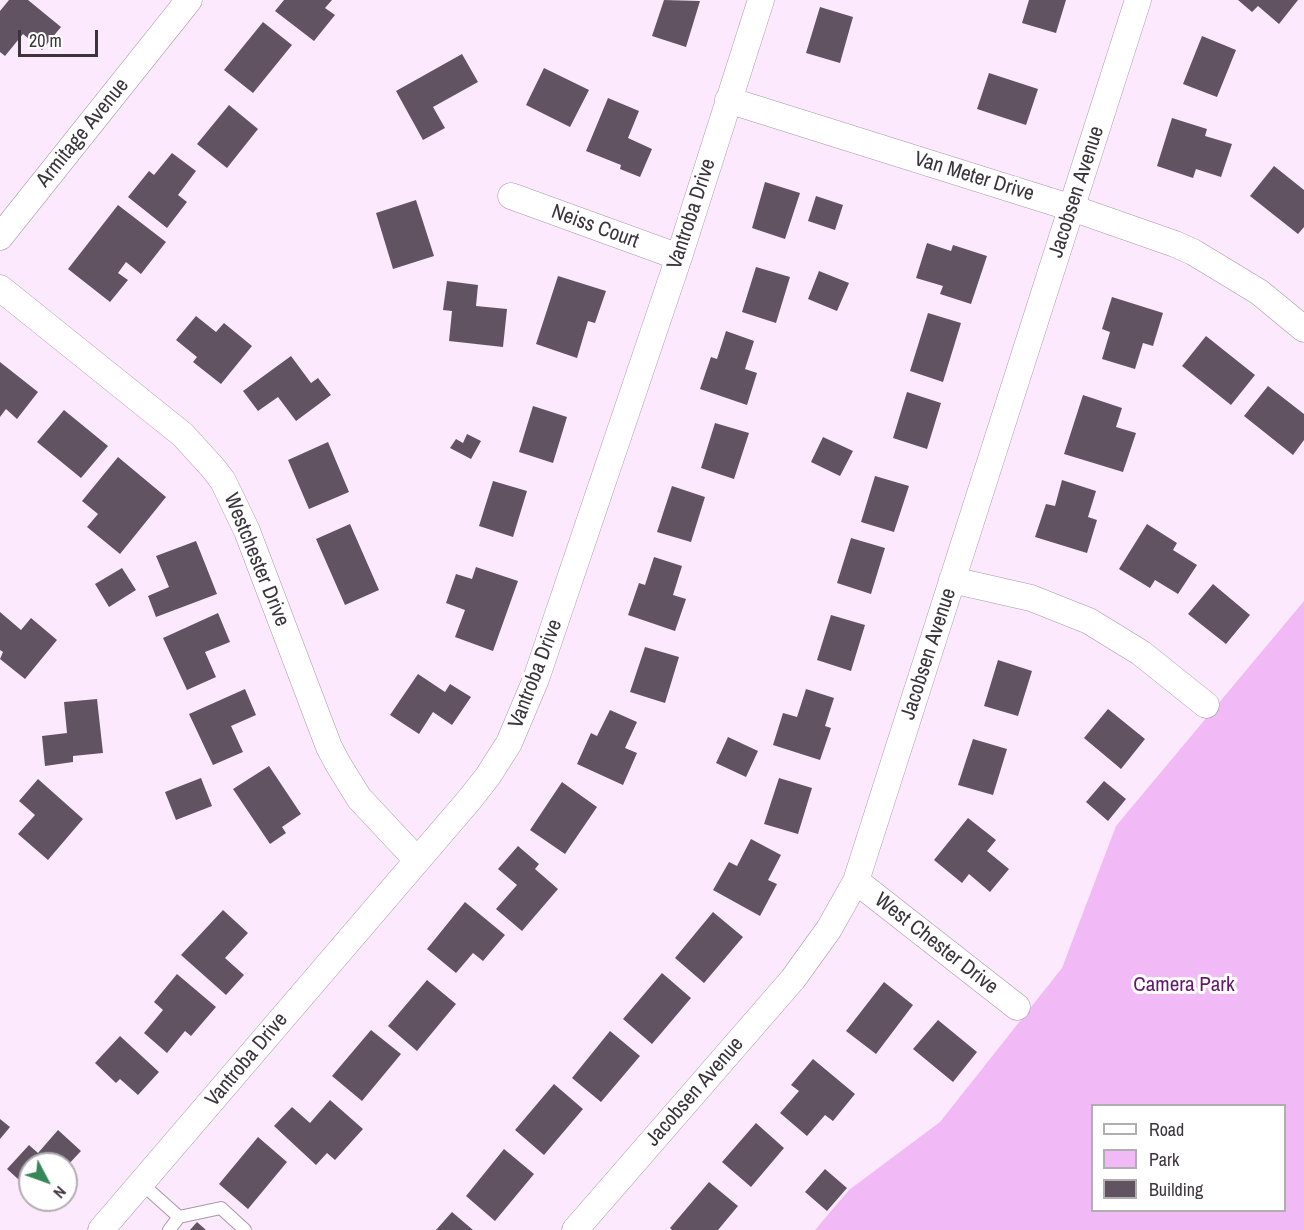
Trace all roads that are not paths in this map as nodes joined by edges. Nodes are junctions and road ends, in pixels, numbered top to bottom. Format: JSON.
{"nodes":[{"id":1,"x":189,"y":0,"type":"edge"},
{"id":2,"x":760,"y":0,"type":"edge"},
{"id":3,"x":1138,"y":0,"type":"edge"},
{"id":4,"x":728,"y":100,"type":"junction"},
{"id":5,"x":511,"y":196,"type":"dead end"},
{"id":6,"x":1072,"y":208,"type":"junction"},
{"id":7,"x":0,"y":237,"type":"edge"},
{"id":8,"x":679,"y":257,"type":"junction"},
{"id":9,"x":0,"y":288,"type":"edge"},
{"id":10,"x":1304,"y":328,"type":"edge"},
{"id":11,"x":952,"y":580,"type":"junction"},
{"id":12,"x":1206,"y":705,"type":"dead end"},
{"id":13,"x":417,"y":860,"type":"junction"},
{"id":14,"x":855,"y":881,"type":"junction"},
{"id":15,"x":1017,"y":1007,"type":"dead end"},
{"id":16,"x":141,"y":1183,"type":"junction"},
{"id":17,"x":179,"y":1217,"type":"junction"},
{"id":18,"x":101,"y":1230,"type":"edge"},
{"id":19,"x":169,"y":1230,"type":"edge"},
{"id":20,"x":245,"y":1230,"type":"edge"},
{"id":21,"x":575,"y":1230,"type":"edge"}],
"edges":[{"from":1,"to":7,"type":"street","name":"Armitage Avenue"},
{"from":2,"to":4,"type":"street","name":"Vantroba Drive"},
{"from":3,"to":6,"type":"street","name":"Jacobsen Avenue"},
{"from":4,"to":6,"type":"street","name":"Van Meter Drive"},
{"from":4,"to":8,"type":"street","name":"Vantroba Drive"},
{"from":5,"to":8,"type":"street","name":"Neiss Court"},
{"from":6,"to":10,"type":"street","name":"Van Meter Drive"},
{"from":6,"to":11,"type":"street","name":"Jacobsen Avenue"},
{"from":8,"to":13,"type":"street","name":"Vantroba Drive"},
{"from":9,"to":13,"type":"street","name":"Westchester Drive"},
{"from":11,"to":12,"type":"street"},
{"from":11,"to":14,"type":"street","name":"Jacobsen Avenue"},
{"from":13,"to":16,"type":"street","name":"Vantroba Drive"},
{"from":14,"to":15,"type":"street","name":"West Chester Drive"},
{"from":14,"to":21,"type":"street","name":"Jacobsen Avenue"},
{"from":16,"to":17,"type":"lane"},
{"from":16,"to":18,"type":"street","name":"Vantroba Drive"},
{"from":17,"to":19,"type":"lane"},
{"from":17,"to":20,"type":"lane"}]}
